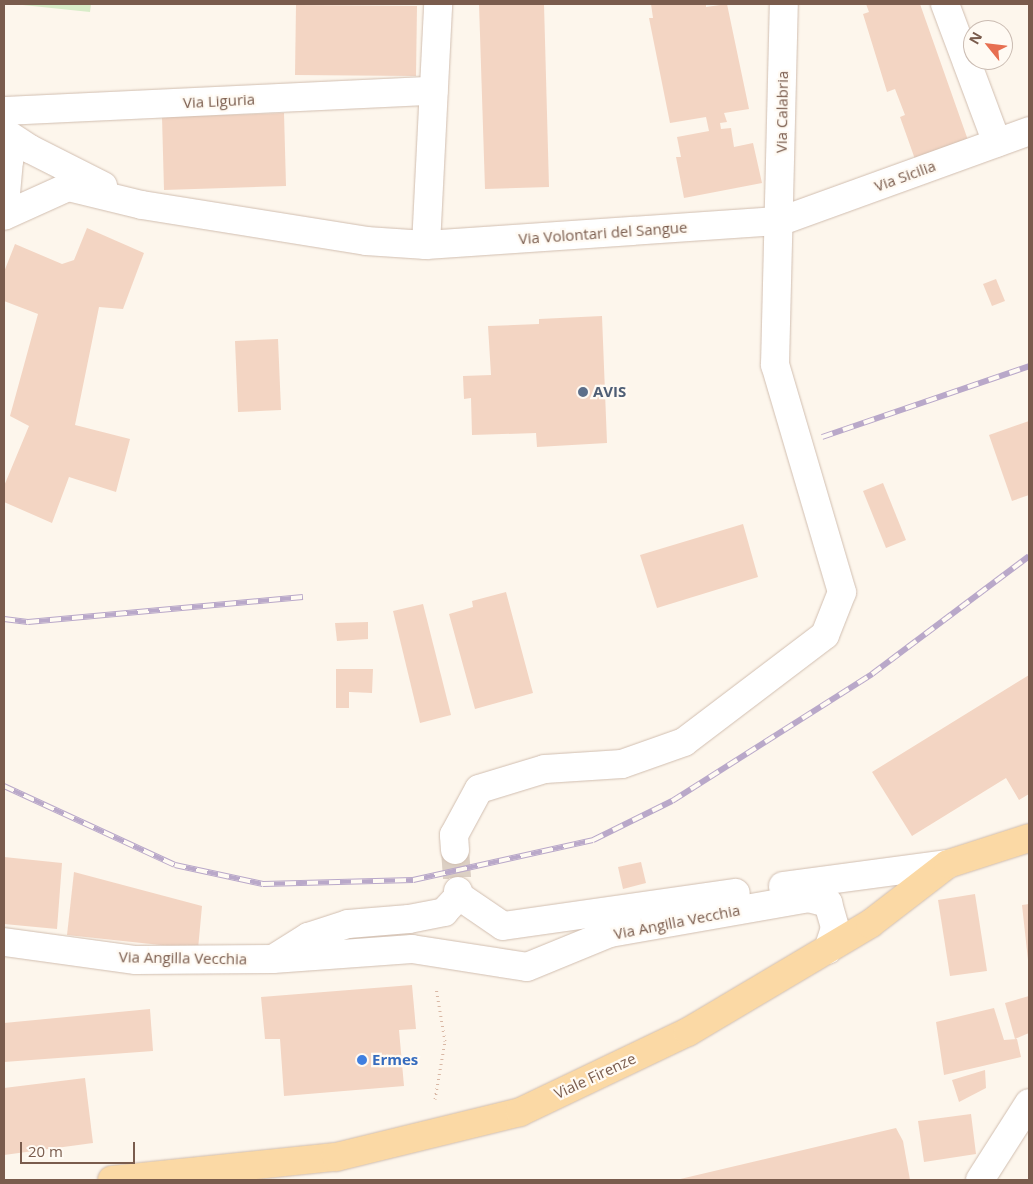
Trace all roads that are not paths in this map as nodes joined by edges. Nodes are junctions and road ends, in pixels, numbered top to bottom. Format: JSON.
{"nodes":[{"id":1,"x":438,"y":4,"type":"edge"},
{"id":2,"x":784,"y":4,"type":"edge"},
{"id":3,"x":945,"y":4,"type":"edge"},
{"id":4,"x":434,"y":91,"type":"junction"},
{"id":5,"x":4,"y":111,"type":"edge"},
{"id":6,"x":1029,"y":131,"type":"edge"},
{"id":7,"x":4,"y":132,"type":"edge"},
{"id":8,"x":997,"y":143,"type":"junction"},
{"id":9,"x":4,"y":153,"type":"edge"},
{"id":10,"x":142,"y":205,"type":"junction"},
{"id":11,"x":5,"y":215,"type":"edge"},
{"id":12,"x":780,"y":221,"type":"junction"},
{"id":13,"x":426,"y":245,"type":"junction"},
{"id":14,"x":1029,"y":838,"type":"edge"},
{"id":15,"x":455,"y":850,"type":"tunnel mouth"},
{"id":16,"x":948,"y":864,"type":"junction"},
{"id":17,"x":4,"y":942,"type":"edge"},
{"id":18,"x":828,"y":950,"type":"junction"},
{"id":19,"x":273,"y":960,"type":"junction"},
{"id":20,"x":1028,"y":1108,"type":"edge"},
{"id":21,"x":112,"y":1180,"type":"edge"},
{"id":22,"x":980,"y":1180,"type":"edge"}],
"edges":[{"from":1,"to":4,"type":"street"},
{"from":2,"to":12,"type":"street","name":"Via Calabria"},
{"from":3,"to":8,"type":"street"},
{"from":4,"to":5,"type":"street","name":"Via Liguria"},
{"from":4,"to":13,"type":"street"},
{"from":6,"to":8,"type":"street","name":"Via Sicilia"},
{"from":7,"to":10,"type":"street"},
{"from":8,"to":12,"type":"street","name":"Via Sicilia"},
{"from":9,"to":11,"type":"street"},
{"from":10,"to":11,"type":"street"},
{"from":10,"to":13,"type":"street","name":"Via Volontari del Sangue"},
{"from":12,"to":13,"type":"street","name":"Via Volontari del Sangue"},
{"from":12,"to":15,"type":"street","name":"Via Calabria"},
{"from":14,"to":16,"type":"main road","name":"Viale Firenze"},
{"from":16,"to":18,"type":"main road","name":"Viale Firenze"},
{"from":16,"to":19,"type":"street"},
{"from":17,"to":19,"type":"street","name":"Via Angilla Vecchia"},
{"from":18,"to":19,"type":"street","name":"Via Angilla Vecchia"},
{"from":18,"to":21,"type":"main road","name":"Viale Firenze"},
{"from":20,"to":22,"type":"street"}]}
